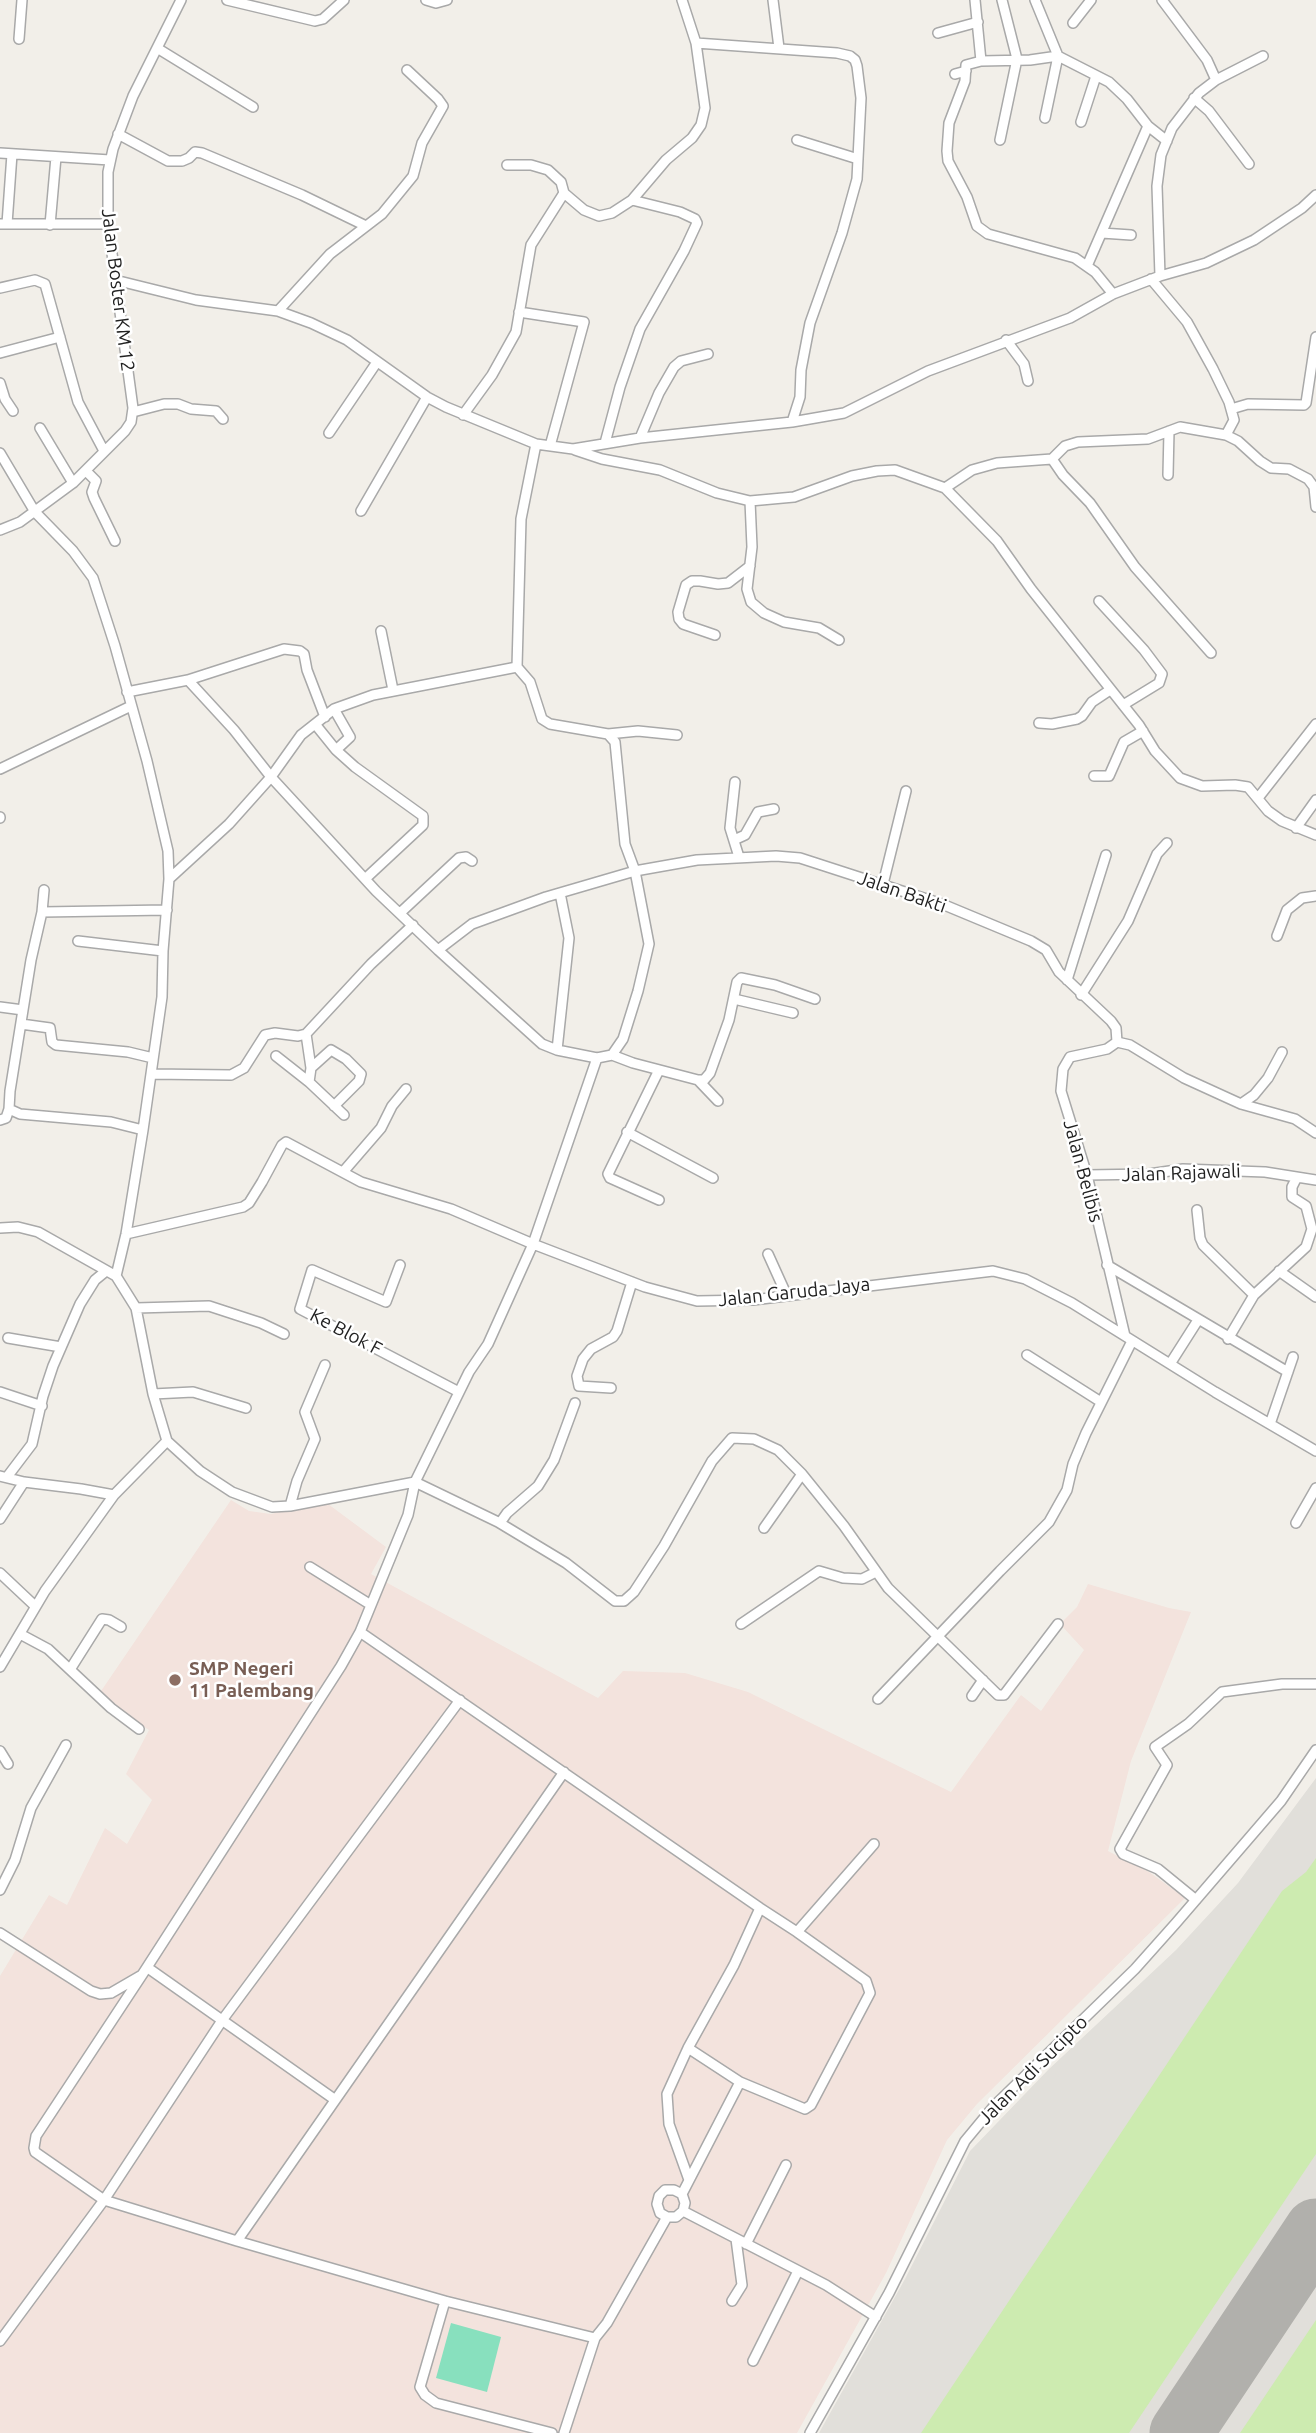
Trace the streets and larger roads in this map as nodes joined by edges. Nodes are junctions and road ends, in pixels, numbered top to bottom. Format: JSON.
{"nodes":[{"id":1,"x":22,"y":0,"type":"edge"},
{"id":2,"x":181,"y":0,"type":"edge"},
{"id":3,"x":227,"y":0,"type":"edge"},
{"id":4,"x":344,"y":0,"type":"edge"},
{"id":5,"x":426,"y":0,"type":"edge"},
{"id":6,"x":447,"y":0,"type":"edge"},
{"id":7,"x":682,"y":0,"type":"edge"},
{"id":8,"x":773,"y":0,"type":"edge"},
{"id":9,"x":975,"y":0,"type":"edge"},
{"id":10,"x":1002,"y":0,"type":"edge"},
{"id":11,"x":1035,"y":0,"type":"edge"},
{"id":12,"x":1091,"y":0,"type":"edge"},
{"id":13,"x":1162,"y":0,"type":"edge"},
{"id":14,"x":978,"y":22,"type":"junction"},
{"id":15,"x":1073,"y":23,"type":"dead end"},
{"id":16,"x":938,"y":33,"type":"dead end"},
{"id":17,"x":19,"y":40,"type":"dead end"},
{"id":18,"x":696,"y":43,"type":"junction"},
{"id":19,"x":157,"y":48,"type":"junction"},
{"id":20,"x":779,"y":48,"type":"junction"},
{"id":21,"x":1058,"y":56,"type":"junction"},
{"id":22,"x":1263,"y":56,"type":"dead end"},
{"id":23,"x":1017,"y":59,"type":"junction"},
{"id":24,"x":981,"y":61,"type":"junction"},
{"id":25,"x":407,"y":70,"type":"dead end"},
{"id":26,"x":966,"y":71,"type":"junction"},
{"id":27,"x":955,"y":74,"type":"dead end"},
{"id":28,"x":1096,"y":76,"type":"junction"},
{"id":29,"x":1216,"y":80,"type":"junction"},
{"id":30,"x":1194,"y":98,"type":"junction"},
{"id":31,"x":253,"y":107,"type":"dead end"},
{"id":32,"x":1045,"y":118,"type":"dead end"},
{"id":33,"x":1081,"y":122,"type":"dead end"},
{"id":34,"x":1148,"y":126,"type":"junction"},
{"id":35,"x":118,"y":134,"type":"junction"},
{"id":36,"x":797,"y":140,"type":"dead end"},
{"id":37,"x":1000,"y":140,"type":"dead end"},
{"id":38,"x":1167,"y":141,"type":"junction"},
{"id":39,"x":0,"y":153,"type":"edge"},
{"id":40,"x":12,"y":154,"type":"junction"},
{"id":41,"x":56,"y":157,"type":"junction"},
{"id":42,"x":858,"y":159,"type":"junction"},
{"id":43,"x":110,"y":160,"type":"junction"},
{"id":44,"x":1249,"y":164,"type":"dead end"},
{"id":45,"x":507,"y":165,"type":"dead end"},
{"id":46,"x":565,"y":193,"type":"junction"},
{"id":47,"x":1316,"y":195,"type":"edge"},
{"id":48,"x":632,"y":200,"type":"junction"},
{"id":49,"x":4,"y":224,"type":"edge"},
{"id":50,"x":108,"y":224,"type":"junction"},
{"id":51,"x":50,"y":225,"type":"junction"},
{"id":52,"x":366,"y":226,"type":"junction"},
{"id":53,"x":1102,"y":233,"type":"junction"},
{"id":54,"x":1131,"y":235,"type":"dead end"},
{"id":55,"x":1087,"y":266,"type":"junction"},
{"id":56,"x":1156,"y":277,"type":"junction"},
{"id":57,"x":115,"y":280,"type":"junction"},
{"id":58,"x":0,"y":288,"type":"edge"},
{"id":59,"x":1113,"y":294,"type":"junction"},
{"id":60,"x":278,"y":311,"type":"junction"},
{"id":61,"x":519,"y":312,"type":"junction"},
{"id":62,"x":60,"y":337,"type":"junction"},
{"id":63,"x":1316,"y":337,"type":"edge"},
{"id":64,"x":1006,"y":341,"type":"junction"},
{"id":65,"x":0,"y":353,"type":"edge"},
{"id":66,"x":708,"y":354,"type":"dead end"},
{"id":67,"x":377,"y":362,"type":"junction"},
{"id":68,"x":1028,"y":381,"type":"dead end"},
{"id":69,"x":0,"y":383,"type":"edge"},
{"id":70,"x":427,"y":397,"type":"junction"},
{"id":71,"x":1231,"y":409,"type":"junction"},
{"id":72,"x":13,"y":411,"type":"dead end"},
{"id":73,"x":133,"y":412,"type":"junction"},
{"id":74,"x":463,"y":415,"type":"junction"},
{"id":75,"x":223,"y":419,"type":"dead end"},
{"id":76,"x":792,"y":422,"type":"junction"},
{"id":77,"x":40,"y":428,"type":"dead end"},
{"id":78,"x":1169,"y":432,"type":"junction"},
{"id":79,"x":329,"y":433,"type":"dead end"},
{"id":80,"x":1226,"y":435,"type":"junction"},
{"id":81,"x":640,"y":438,"type":"junction"},
{"id":82,"x":606,"y":443,"type":"junction"},
{"id":83,"x":536,"y":444,"type":"junction"},
{"id":84,"x":550,"y":446,"type":"junction"},
{"id":85,"x":573,"y":449,"type":"junction"},
{"id":86,"x":104,"y":451,"type":"junction"},
{"id":87,"x":0,"y":453,"type":"edge"},
{"id":88,"x":1052,"y":459,"type":"junction"},
{"id":89,"x":86,"y":471,"type":"junction"},
{"id":90,"x":1168,"y":475,"type":"dead end"},
{"id":91,"x":73,"y":483,"type":"junction"},
{"id":92,"x":945,"y":488,"type":"junction"},
{"id":93,"x":750,"y":501,"type":"junction"},
{"id":94,"x":1316,"y":507,"type":"edge"},
{"id":95,"x":361,"y":511,"type":"dead end"},
{"id":96,"x":35,"y":512,"type":"junction"},
{"id":97,"x":0,"y":530,"type":"edge"},
{"id":98,"x":115,"y":541,"type":"dead end"},
{"id":99,"x":750,"y":566,"type":"junction"},
{"id":100,"x":1099,"y":601,"type":"dead end"},
{"id":101,"x":381,"y":631,"type":"dead end"},
{"id":102,"x":715,"y":635,"type":"dead end"},
{"id":103,"x":839,"y":640,"type":"dead end"},
{"id":104,"x":1211,"y":653,"type":"dead end"},
{"id":105,"x":517,"y":667,"type":"junction"},
{"id":106,"x":188,"y":680,"type":"junction"},
{"id":107,"x":393,"y":690,"type":"junction"},
{"id":108,"x":1110,"y":690,"type":"junction"},
{"id":109,"x":127,"y":692,"type":"junction"},
{"id":110,"x":1123,"y":705,"type":"junction"},
{"id":111,"x":131,"y":706,"type":"junction"},
{"id":112,"x":334,"y":709,"type":"junction"},
{"id":113,"x":325,"y":717,"type":"junction"},
{"id":114,"x":1039,"y":723,"type":"dead end"},
{"id":115,"x":315,"y":724,"type":"junction"},
{"id":116,"x":1316,"y":724,"type":"edge"},
{"id":117,"x":1143,"y":731,"type":"junction"},
{"id":118,"x":608,"y":734,"type":"junction"},
{"id":119,"x":677,"y":735,"type":"dead end"},
{"id":120,"x":336,"y":750,"type":"junction"},
{"id":121,"x":0,"y":769,"type":"edge"},
{"id":122,"x":271,"y":776,"type":"junction"},
{"id":123,"x":1094,"y":776,"type":"dead end"},
{"id":124,"x":735,"y":782,"type":"dead end"},
{"id":125,"x":906,"y":791,"type":"dead end"},
{"id":126,"x":1258,"y":798,"type":"junction"},
{"id":127,"x":1316,"y":800,"type":"edge"},
{"id":128,"x":774,"y":809,"type":"dead end"},
{"id":129,"x":1296,"y":828,"type":"junction"},
{"id":130,"x":1316,"y":835,"type":"edge"},
{"id":131,"x":734,"y":840,"type":"junction"},
{"id":132,"x":1167,"y":844,"type":"dead end"},
{"id":133,"x":1107,"y":855,"type":"dead end"},
{"id":134,"x":739,"y":857,"type":"junction"},
{"id":135,"x":472,"y":861,"type":"dead end"},
{"id":136,"x":635,"y":872,"type":"junction"},
{"id":137,"x":365,"y":879,"type":"junction"},
{"id":138,"x":169,"y":880,"type":"junction"},
{"id":139,"x":883,"y":884,"type":"junction"},
{"id":140,"x":44,"y":890,"type":"dead end"},
{"id":141,"x":560,"y":893,"type":"junction"},
{"id":142,"x":1316,"y":896,"type":"edge"},
{"id":143,"x":167,"y":910,"type":"junction"},
{"id":144,"x":41,"y":912,"type":"junction"},
{"id":145,"x":400,"y":913,"type":"junction"},
{"id":146,"x":413,"y":925,"type":"junction"},
{"id":147,"x":1277,"y":936,"type":"dead end"},
{"id":148,"x":78,"y":941,"type":"dead end"},
{"id":149,"x":438,"y":950,"type":"junction"},
{"id":150,"x":163,"y":951,"type":"junction"},
{"id":151,"x":1067,"y":979,"type":"junction"},
{"id":152,"x":1081,"y":995,"type":"junction"},
{"id":153,"x":734,"y":999,"type":"junction"},
{"id":154,"x":816,"y":999,"type":"dead end"},
{"id":155,"x":0,"y":1007,"type":"edge"},
{"id":156,"x":23,"y":1010,"type":"junction"},
{"id":157,"x":793,"y":1013,"type":"dead end"},
{"id":158,"x":21,"y":1024,"type":"junction"},
{"id":159,"x":306,"y":1034,"type":"junction"},
{"id":160,"x":1117,"y":1042,"type":"junction"},
{"id":161,"x":557,"y":1050,"type":"junction"},
{"id":162,"x":1282,"y":1052,"type":"dead end"},
{"id":163,"x":612,"y":1055,"type":"junction"},
{"id":164,"x":276,"y":1056,"type":"dead end"},
{"id":165,"x":153,"y":1058,"type":"junction"},
{"id":166,"x":597,"y":1058,"type":"junction"},
{"id":167,"x":311,"y":1068,"type":"junction"},
{"id":168,"x":659,"y":1070,"type":"junction"},
{"id":169,"x":151,"y":1074,"type":"junction"},
{"id":170,"x":698,"y":1080,"type":"junction"},
{"id":171,"x":309,"y":1082,"type":"junction"},
{"id":172,"x":406,"y":1089,"type":"dead end"},
{"id":173,"x":718,"y":1101,"type":"dead end"},
{"id":174,"x":1241,"y":1104,"type":"junction"},
{"id":175,"x":334,"y":1106,"type":"junction"},
{"id":176,"x":9,"y":1109,"type":"junction"},
{"id":177,"x":344,"y":1115,"type":"dead end"},
{"id":178,"x":0,"y":1120,"type":"edge"},
{"id":179,"x":143,"y":1130,"type":"junction"},
{"id":180,"x":627,"y":1132,"type":"junction"},
{"id":181,"x":1316,"y":1133,"type":"edge"},
{"id":182,"x":343,"y":1172,"type":"junction"},
{"id":183,"x":1087,"y":1175,"type":"junction"},
{"id":184,"x":1297,"y":1177,"type":"junction"},
{"id":185,"x":713,"y":1178,"type":"dead end"},
{"id":186,"x":1316,"y":1180,"type":"edge"},
{"id":187,"x":659,"y":1200,"type":"dead end"},
{"id":188,"x":1196,"y":1210,"type":"dead end"},
{"id":189,"x":0,"y":1228,"type":"edge"},
{"id":190,"x":125,"y":1234,"type":"junction"},
{"id":191,"x":533,"y":1244,"type":"junction"},
{"id":192,"x":768,"y":1254,"type":"dead end"},
{"id":193,"x":400,"y":1265,"type":"dead end"},
{"id":194,"x":1107,"y":1265,"type":"junction"},
{"id":195,"x":106,"y":1271,"type":"junction"},
{"id":196,"x":1279,"y":1271,"type":"junction"},
{"id":197,"x":116,"y":1276,"type":"junction"},
{"id":198,"x":632,"y":1282,"type":"junction"},
{"id":199,"x":1254,"y":1294,"type":"junction"},
{"id":200,"x":787,"y":1296,"type":"junction"},
{"id":201,"x":1316,"y":1297,"type":"edge"},
{"id":202,"x":136,"y":1308,"type":"junction"},
{"id":203,"x":1198,"y":1320,"type":"junction"},
{"id":204,"x":284,"y":1335,"type":"dead end"},
{"id":205,"x":8,"y":1338,"type":"dead end"},
{"id":206,"x":1128,"y":1339,"type":"junction"},
{"id":207,"x":1228,"y":1339,"type":"junction"},
{"id":208,"x":61,"y":1347,"type":"junction"},
{"id":209,"x":1027,"y":1355,"type":"dead end"},
{"id":210,"x":1293,"y":1357,"type":"dead end"},
{"id":211,"x":1170,"y":1364,"type":"junction"},
{"id":212,"x":325,"y":1365,"type":"dead end"},
{"id":213,"x":1288,"y":1372,"type":"junction"},
{"id":214,"x":611,"y":1388,"type":"dead end"},
{"id":215,"x":0,"y":1392,"type":"edge"},
{"id":216,"x":459,"y":1392,"type":"junction"},
{"id":217,"x":153,"y":1394,"type":"junction"},
{"id":218,"x":1101,"y":1402,"type":"junction"},
{"id":219,"x":575,"y":1403,"type":"dead end"},
{"id":220,"x":42,"y":1406,"type":"junction"},
{"id":221,"x":246,"y":1408,"type":"dead end"},
{"id":222,"x":1270,"y":1424,"type":"junction"},
{"id":223,"x":167,"y":1441,"type":"junction"},
{"id":224,"x":1314,"y":1447,"type":"edge"},
{"id":225,"x":802,"y":1474,"type":"junction"},
{"id":226,"x":4,"y":1477,"type":"edge"},
{"id":227,"x":24,"y":1482,"type":"junction"},
{"id":228,"x":415,"y":1482,"type":"junction"},
{"id":229,"x":1316,"y":1488,"type":"edge"},
{"id":230,"x":114,"y":1495,"type":"junction"},
{"id":231,"x":290,"y":1506,"type":"junction"},
{"id":232,"x":0,"y":1519,"type":"edge"},
{"id":233,"x":1296,"y":1522,"type":"dead end"},
{"id":234,"x":500,"y":1523,"type":"junction"},
{"id":235,"x":764,"y":1528,"type":"dead end"},
{"id":236,"x":310,"y":1567,"type":"dead end"},
{"id":237,"x":876,"y":1572,"type":"junction"},
{"id":238,"x":0,"y":1573,"type":"edge"},
{"id":239,"x":371,"y":1605,"type":"junction"},
{"id":240,"x":35,"y":1606,"type":"junction"},
{"id":241,"x":741,"y":1624,"type":"dead end"},
{"id":242,"x":1058,"y":1624,"type":"dead end"},
{"id":243,"x":121,"y":1628,"type":"dead end"},
{"id":244,"x":360,"y":1632,"type":"junction"},
{"id":245,"x":20,"y":1634,"type":"junction"},
{"id":246,"x":939,"y":1638,"type":"junction"},
{"id":247,"x":0,"y":1667,"type":"edge"},
{"id":248,"x":71,"y":1668,"type":"junction"},
{"id":249,"x":983,"y":1680,"type":"junction"},
{"id":250,"x":1316,"y":1684,"type":"edge"},
{"id":251,"x":972,"y":1696,"type":"dead end"},
{"id":252,"x":878,"y":1699,"type":"dead end"},
{"id":253,"x":460,"y":1700,"type":"junction"},
{"id":254,"x":139,"y":1729,"type":"dead end"},
{"id":255,"x":66,"y":1745,"type":"dead end"},
{"id":256,"x":1316,"y":1750,"type":"edge"},
{"id":257,"x":0,"y":1751,"type":"edge"},
{"id":258,"x":8,"y":1764,"type":"dead end"},
{"id":259,"x":564,"y":1772,"type":"junction"},
{"id":260,"x":874,"y":1844,"type":"dead end"},
{"id":261,"x":0,"y":1889,"type":"edge"},
{"id":262,"x":1196,"y":1900,"type":"junction"},
{"id":263,"x":760,"y":1908,"type":"junction"},
{"id":264,"x":797,"y":1932,"type":"junction"},
{"id":265,"x":0,"y":1933,"type":"edge"},
{"id":266,"x":145,"y":1971,"type":"junction"},
{"id":267,"x":223,"y":2019,"type":"junction"},
{"id":268,"x":688,"y":2048,"type":"junction"},
{"id":269,"x":740,"y":2082,"type":"junction"},
{"id":270,"x":334,"y":2099,"type":"junction"},
{"id":271,"x":786,"y":2165,"type":"dead end"},
{"id":272,"x":690,"y":2180,"type":"junction"},
{"id":273,"x":682,"y":2194,"type":"junction"},
{"id":274,"x":104,"y":2200,"type":"junction"},
{"id":275,"x":683,"y":2211,"type":"junction"},
{"id":276,"x":667,"y":2217,"type":"junction"},
{"id":277,"x":237,"y":2241,"type":"junction"},
{"id":278,"x":741,"y":2241,"type":"junction"},
{"id":279,"x":798,"y":2272,"type":"junction"},
{"id":280,"x":445,"y":2301,"type":"junction"},
{"id":281,"x":732,"y":2301,"type":"dead end"},
{"id":282,"x":876,"y":2317,"type":"junction"},
{"id":283,"x":595,"y":2338,"type":"junction"},
{"id":284,"x":0,"y":2341,"type":"edge"},
{"id":285,"x":753,"y":2361,"type":"dead end"},
{"id":286,"x":552,"y":2433,"type":"edge"},
{"id":287,"x":564,"y":2433,"type":"edge"},
{"id":288,"x":810,"y":2433,"type":"edge"}],
"edges":[{"from":1,"to":17,"type":"street"},
{"from":2,"to":19,"type":"street","name":"Jalan Boster KM 12"},
{"from":3,"to":4,"type":"street"},
{"from":5,"to":6,"type":"street"},
{"from":7,"to":18,"type":"street"},
{"from":8,"to":20,"type":"street"},
{"from":9,"to":14,"type":"street"},
{"from":10,"to":23,"type":"street"},
{"from":11,"to":21,"type":"street"},
{"from":12,"to":15,"type":"street"},
{"from":13,"to":29,"type":"street"},
{"from":14,"to":16,"type":"street"},
{"from":14,"to":24,"type":"street"},
{"from":18,"to":20,"type":"street"},
{"from":18,"to":48,"type":"street"},
{"from":19,"to":31,"type":"street"},
{"from":19,"to":35,"type":"street","name":"Jalan Boster KM 12"},
{"from":20,"to":42,"type":"street"},
{"from":21,"to":23,"type":"street"},
{"from":21,"to":28,"type":"street"},
{"from":21,"to":32,"type":"street"},
{"from":22,"to":29,"type":"street"},
{"from":23,"to":24,"type":"street"},
{"from":23,"to":37,"type":"street"},
{"from":24,"to":26,"type":"street"},
{"from":25,"to":52,"type":"street"},
{"from":26,"to":27,"type":"street"},
{"from":26,"to":55,"type":"street"},
{"from":28,"to":33,"type":"street"},
{"from":28,"to":34,"type":"street"},
{"from":29,"to":30,"type":"street"},
{"from":30,"to":38,"type":"street"},
{"from":30,"to":44,"type":"street"},
{"from":34,"to":38,"type":"street"},
{"from":34,"to":53,"type":"street"},
{"from":35,"to":43,"type":"street","name":"Jalan Boster KM 12"},
{"from":35,"to":52,"type":"street"},
{"from":36,"to":42,"type":"street"},
{"from":38,"to":56,"type":"street"},
{"from":39,"to":40,"type":"street"},
{"from":40,"to":41,"type":"street"},
{"from":40,"to":49,"type":"street"},
{"from":41,"to":43,"type":"street"},
{"from":41,"to":51,"type":"street"},
{"from":42,"to":76,"type":"street"},
{"from":43,"to":50,"type":"street","name":"Jalan Boster KM 12"},
{"from":45,"to":46,"type":"street"},
{"from":46,"to":48,"type":"street"},
{"from":46,"to":61,"type":"street"},
{"from":47,"to":56,"type":"street"},
{"from":48,"to":82,"type":"street"},
{"from":49,"to":51,"type":"street"},
{"from":50,"to":51,"type":"street"},
{"from":50,"to":57,"type":"street","name":"Jalan Boster KM 12"},
{"from":52,"to":60,"type":"street"},
{"from":53,"to":54,"type":"street"},
{"from":53,"to":55,"type":"street"},
{"from":55,"to":59,"type":"street"},
{"from":56,"to":59,"type":"street"},
{"from":56,"to":71,"type":"street"},
{"from":57,"to":60,"type":"street"},
{"from":57,"to":73,"type":"street","name":"Jalan Boster KM 12"},
{"from":58,"to":62,"type":"street"},
{"from":59,"to":64,"type":"street"},
{"from":60,"to":67,"type":"street"},
{"from":61,"to":74,"type":"street"},
{"from":61,"to":84,"type":"street"},
{"from":62,"to":65,"type":"street"},
{"from":62,"to":86,"type":"street"},
{"from":63,"to":71,"type":"street"},
{"from":64,"to":68,"type":"street"},
{"from":64,"to":76,"type":"street"},
{"from":66,"to":81,"type":"street"},
{"from":67,"to":70,"type":"street"},
{"from":67,"to":79,"type":"street"},
{"from":69,"to":72,"type":"street"},
{"from":70,"to":74,"type":"street"},
{"from":70,"to":95,"type":"street"},
{"from":71,"to":80,"type":"street"},
{"from":73,"to":75,"type":"street"},
{"from":73,"to":86,"type":"street"},
{"from":74,"to":83,"type":"street"},
{"from":76,"to":81,"type":"street"},
{"from":77,"to":91,"type":"street"},
{"from":78,"to":80,"type":"street"},
{"from":78,"to":88,"type":"street"},
{"from":78,"to":90,"type":"street"},
{"from":80,"to":94,"type":"street"},
{"from":81,"to":82,"type":"street"},
{"from":82,"to":85,"type":"street"},
{"from":83,"to":84,"type":"street"},
{"from":83,"to":105,"type":"street"},
{"from":84,"to":85,"type":"street"},
{"from":85,"to":93,"type":"street"},
{"from":86,"to":89,"type":"street"},
{"from":87,"to":96,"type":"street"},
{"from":88,"to":92,"type":"street"},
{"from":88,"to":104,"type":"street"},
{"from":89,"to":91,"type":"street"},
{"from":89,"to":98,"type":"street"},
{"from":91,"to":96,"type":"street"},
{"from":92,"to":93,"type":"street"},
{"from":92,"to":108,"type":"street"},
{"from":93,"to":99,"type":"street"},
{"from":96,"to":97,"type":"street"},
{"from":96,"to":109,"type":"street"},
{"from":99,"to":102,"type":"street"},
{"from":99,"to":103,"type":"street"},
{"from":100,"to":110,"type":"street"},
{"from":101,"to":107,"type":"street"},
{"from":105,"to":107,"type":"street"},
{"from":105,"to":118,"type":"street"},
{"from":106,"to":109,"type":"street"},
{"from":106,"to":113,"type":"street"},
{"from":106,"to":122,"type":"street"},
{"from":107,"to":112,"type":"street"},
{"from":108,"to":110,"type":"street"},
{"from":108,"to":114,"type":"street"},
{"from":109,"to":111,"type":"street"},
{"from":110,"to":117,"type":"street"},
{"from":111,"to":121,"type":"street"},
{"from":111,"to":138,"type":"street"},
{"from":112,"to":113,"type":"street"},
{"from":112,"to":120,"type":"street"},
{"from":113,"to":115,"type":"street"},
{"from":115,"to":120,"type":"street"},
{"from":115,"to":122,"type":"street"},
{"from":116,"to":126,"type":"street"},
{"from":117,"to":123,"type":"street"},
{"from":117,"to":126,"type":"street"},
{"from":118,"to":119,"type":"street"},
{"from":118,"to":136,"type":"street"},
{"from":120,"to":137,"type":"street"},
{"from":122,"to":137,"type":"street"},
{"from":122,"to":138,"type":"street"},
{"from":124,"to":131,"type":"street"},
{"from":125,"to":139,"type":"street"},
{"from":126,"to":129,"type":"street"},
{"from":127,"to":129,"type":"street"},
{"from":128,"to":131,"type":"street"},
{"from":129,"to":130,"type":"street"},
{"from":131,"to":134,"type":"street"},
{"from":132,"to":152,"type":"street"},
{"from":133,"to":151,"type":"street"},
{"from":134,"to":136,"type":"street","name":"Jalan Bakti"},
{"from":134,"to":139,"type":"street","name":"Jalan Bakti"},
{"from":135,"to":145,"type":"street"},
{"from":136,"to":141,"type":"street","name":"Jalan Bakti"},
{"from":136,"to":163,"type":"street"},
{"from":137,"to":145,"type":"street"},
{"from":138,"to":143,"type":"street"},
{"from":139,"to":151,"type":"street","name":"Jalan Bakti"},
{"from":140,"to":144,"type":"street"},
{"from":141,"to":149,"type":"street","name":"Jalan Bakti"},
{"from":141,"to":161,"type":"street"},
{"from":142,"to":147,"type":"street"},
{"from":143,"to":144,"type":"street"},
{"from":143,"to":150,"type":"street"},
{"from":144,"to":156,"type":"street"},
{"from":145,"to":146,"type":"street"},
{"from":146,"to":149,"type":"street"},
{"from":146,"to":159,"type":"street"},
{"from":148,"to":150,"type":"street"},
{"from":149,"to":161,"type":"street"},
{"from":150,"to":165,"type":"street"},
{"from":151,"to":152,"type":"street","name":"Jalan Bakti"},
{"from":152,"to":160,"type":"street","name":"Jalan Bakti"},
{"from":153,"to":154,"type":"street"},
{"from":153,"to":157,"type":"street"},
{"from":153,"to":170,"type":"street"},
{"from":155,"to":156,"type":"street"},
{"from":156,"to":158,"type":"street"},
{"from":158,"to":165,"type":"street"},
{"from":158,"to":176,"type":"street"},
{"from":159,"to":167,"type":"street"},
{"from":159,"to":169,"type":"street"},
{"from":160,"to":174,"type":"street"},
{"from":160,"to":183,"type":"street","name":"Jalan Belibis"},
{"from":161,"to":166,"type":"street"},
{"from":162,"to":174,"type":"street"},
{"from":163,"to":166,"type":"street"},
{"from":163,"to":168,"type":"street"},
{"from":164,"to":171,"type":"street"},
{"from":165,"to":169,"type":"street"},
{"from":166,"to":191,"type":"street"},
{"from":167,"to":171,"type":"street"},
{"from":167,"to":175,"type":"street"},
{"from":168,"to":170,"type":"street"},
{"from":168,"to":180,"type":"street"},
{"from":169,"to":179,"type":"street"},
{"from":170,"to":173,"type":"street"},
{"from":171,"to":175,"type":"street"},
{"from":172,"to":182,"type":"street"},
{"from":174,"to":181,"type":"street"},
{"from":175,"to":177,"type":"street"},
{"from":176,"to":178,"type":"street"},
{"from":176,"to":179,"type":"street"},
{"from":179,"to":190,"type":"street"},
{"from":180,"to":185,"type":"street"},
{"from":180,"to":187,"type":"street"},
{"from":182,"to":190,"type":"street","name":"Jalan Garuda Jaya"},
{"from":182,"to":191,"type":"street","name":"Jalan Garuda Jaya"},
{"from":183,"to":184,"type":"street","name":"Jalan Rajawali"},
{"from":183,"to":194,"type":"street","name":"Jalan Belibis"},
{"from":184,"to":186,"type":"street","name":"Jalan Rajawali"},
{"from":184,"to":196,"type":"street"},
{"from":188,"to":199,"type":"street"},
{"from":189,"to":195,"type":"street"},
{"from":190,"to":197,"type":"street"},
{"from":191,"to":198,"type":"street","name":"Jalan Garuda Jaya"},
{"from":191,"to":216,"type":"street"},
{"from":192,"to":200,"type":"street"},
{"from":193,"to":216,"type":"street","name":"Ke Blok F"},
{"from":194,"to":203,"type":"street"},
{"from":194,"to":206,"type":"street","name":"Jalan Belibis"},
{"from":195,"to":197,"type":"street"},
{"from":195,"to":208,"type":"street"},
{"from":196,"to":199,"type":"street"},
{"from":196,"to":201,"type":"street"},
{"from":197,"to":202,"type":"street"},
{"from":198,"to":200,"type":"street","name":"Jalan Garuda Jaya"},
{"from":198,"to":214,"type":"street"},
{"from":199,"to":207,"type":"street"},
{"from":200,"to":206,"type":"street","name":"Jalan Garuda Jaya"},
{"from":202,"to":204,"type":"street"},
{"from":202,"to":217,"type":"street"},
{"from":203,"to":207,"type":"street"},
{"from":203,"to":211,"type":"street"},
{"from":205,"to":208,"type":"street"},
{"from":206,"to":211,"type":"street","name":"Jalan Garuda Jaya"},
{"from":206,"to":218,"type":"street"},
{"from":207,"to":213,"type":"street"},
{"from":208,"to":220,"type":"street"},
{"from":209,"to":218,"type":"street"},
{"from":210,"to":213,"type":"street"},
{"from":211,"to":222,"type":"street","name":"Jalan Garuda Jaya"},
{"from":212,"to":231,"type":"street"},
{"from":213,"to":222,"type":"street"},
{"from":215,"to":220,"type":"street"},
{"from":216,"to":228,"type":"street"},
{"from":217,"to":221,"type":"street"},
{"from":217,"to":223,"type":"street"},
{"from":218,"to":246,"type":"street"},
{"from":219,"to":234,"type":"street"},
{"from":220,"to":226,"type":"street"},
{"from":222,"to":224,"type":"street","name":"Jalan Garuda Jaya"},
{"from":223,"to":230,"type":"street"},
{"from":223,"to":231,"type":"street"},
{"from":225,"to":234,"type":"street"},
{"from":225,"to":235,"type":"street"},
{"from":225,"to":237,"type":"street"},
{"from":226,"to":227,"type":"street"},
{"from":227,"to":230,"type":"street"},
{"from":227,"to":232,"type":"street"},
{"from":228,"to":231,"type":"street"},
{"from":228,"to":234,"type":"street"},
{"from":228,"to":239,"type":"street"},
{"from":229,"to":233,"type":"street"},
{"from":230,"to":240,"type":"street"},
{"from":236,"to":239,"type":"street"},
{"from":237,"to":241,"type":"street"},
{"from":237,"to":246,"type":"street"},
{"from":238,"to":240,"type":"street"},
{"from":239,"to":244,"type":"street"},
{"from":240,"to":245,"type":"street"},
{"from":242,"to":249,"type":"street"},
{"from":243,"to":248,"type":"street"},
{"from":244,"to":253,"type":"street"},
{"from":244,"to":266,"type":"street"},
{"from":245,"to":247,"type":"street"},
{"from":245,"to":248,"type":"street"},
{"from":246,"to":249,"type":"street"},
{"from":246,"to":252,"type":"street"},
{"from":248,"to":254,"type":"street"},
{"from":249,"to":251,"type":"street"},
{"from":250,"to":262,"type":"street"},
{"from":253,"to":259,"type":"street"},
{"from":253,"to":267,"type":"street"},
{"from":255,"to":261,"type":"street"},
{"from":256,"to":262,"type":"street","name":"Jalan Adi Sucipto"},
{"from":257,"to":258,"type":"street"},
{"from":259,"to":263,"type":"street"},
{"from":259,"to":270,"type":"street"},
{"from":260,"to":264,"type":"street"},
{"from":262,"to":282,"type":"street","name":"Jalan Adi Sucipto"},
{"from":263,"to":264,"type":"street"},
{"from":263,"to":268,"type":"street"},
{"from":264,"to":269,"type":"street"},
{"from":265,"to":266,"type":"street"},
{"from":266,"to":267,"type":"street"},
{"from":266,"to":274,"type":"street"},
{"from":267,"to":270,"type":"street"},
{"from":267,"to":274,"type":"street"},
{"from":268,"to":269,"type":"street"},
{"from":268,"to":272,"type":"street"},
{"from":269,"to":272,"type":"street"},
{"from":270,"to":277,"type":"street"},
{"from":271,"to":278,"type":"street"},
{"from":272,"to":273,"type":"street"},
{"from":273,"to":275,"type":"street"},
{"from":273,"to":276,"type":"street"},
{"from":274,"to":277,"type":"street"},
{"from":274,"to":284,"type":"street"},
{"from":275,"to":276,"type":"street"},
{"from":275,"to":278,"type":"street"},
{"from":276,"to":283,"type":"street"},
{"from":277,"to":280,"type":"street"},
{"from":278,"to":279,"type":"street"},
{"from":278,"to":281,"type":"street"},
{"from":279,"to":282,"type":"street"},
{"from":279,"to":285,"type":"street"},
{"from":280,"to":283,"type":"street"},
{"from":280,"to":286,"type":"street"},
{"from":282,"to":288,"type":"street","name":"Jalan Adi Sucipto"},
{"from":283,"to":287,"type":"street"}]}
